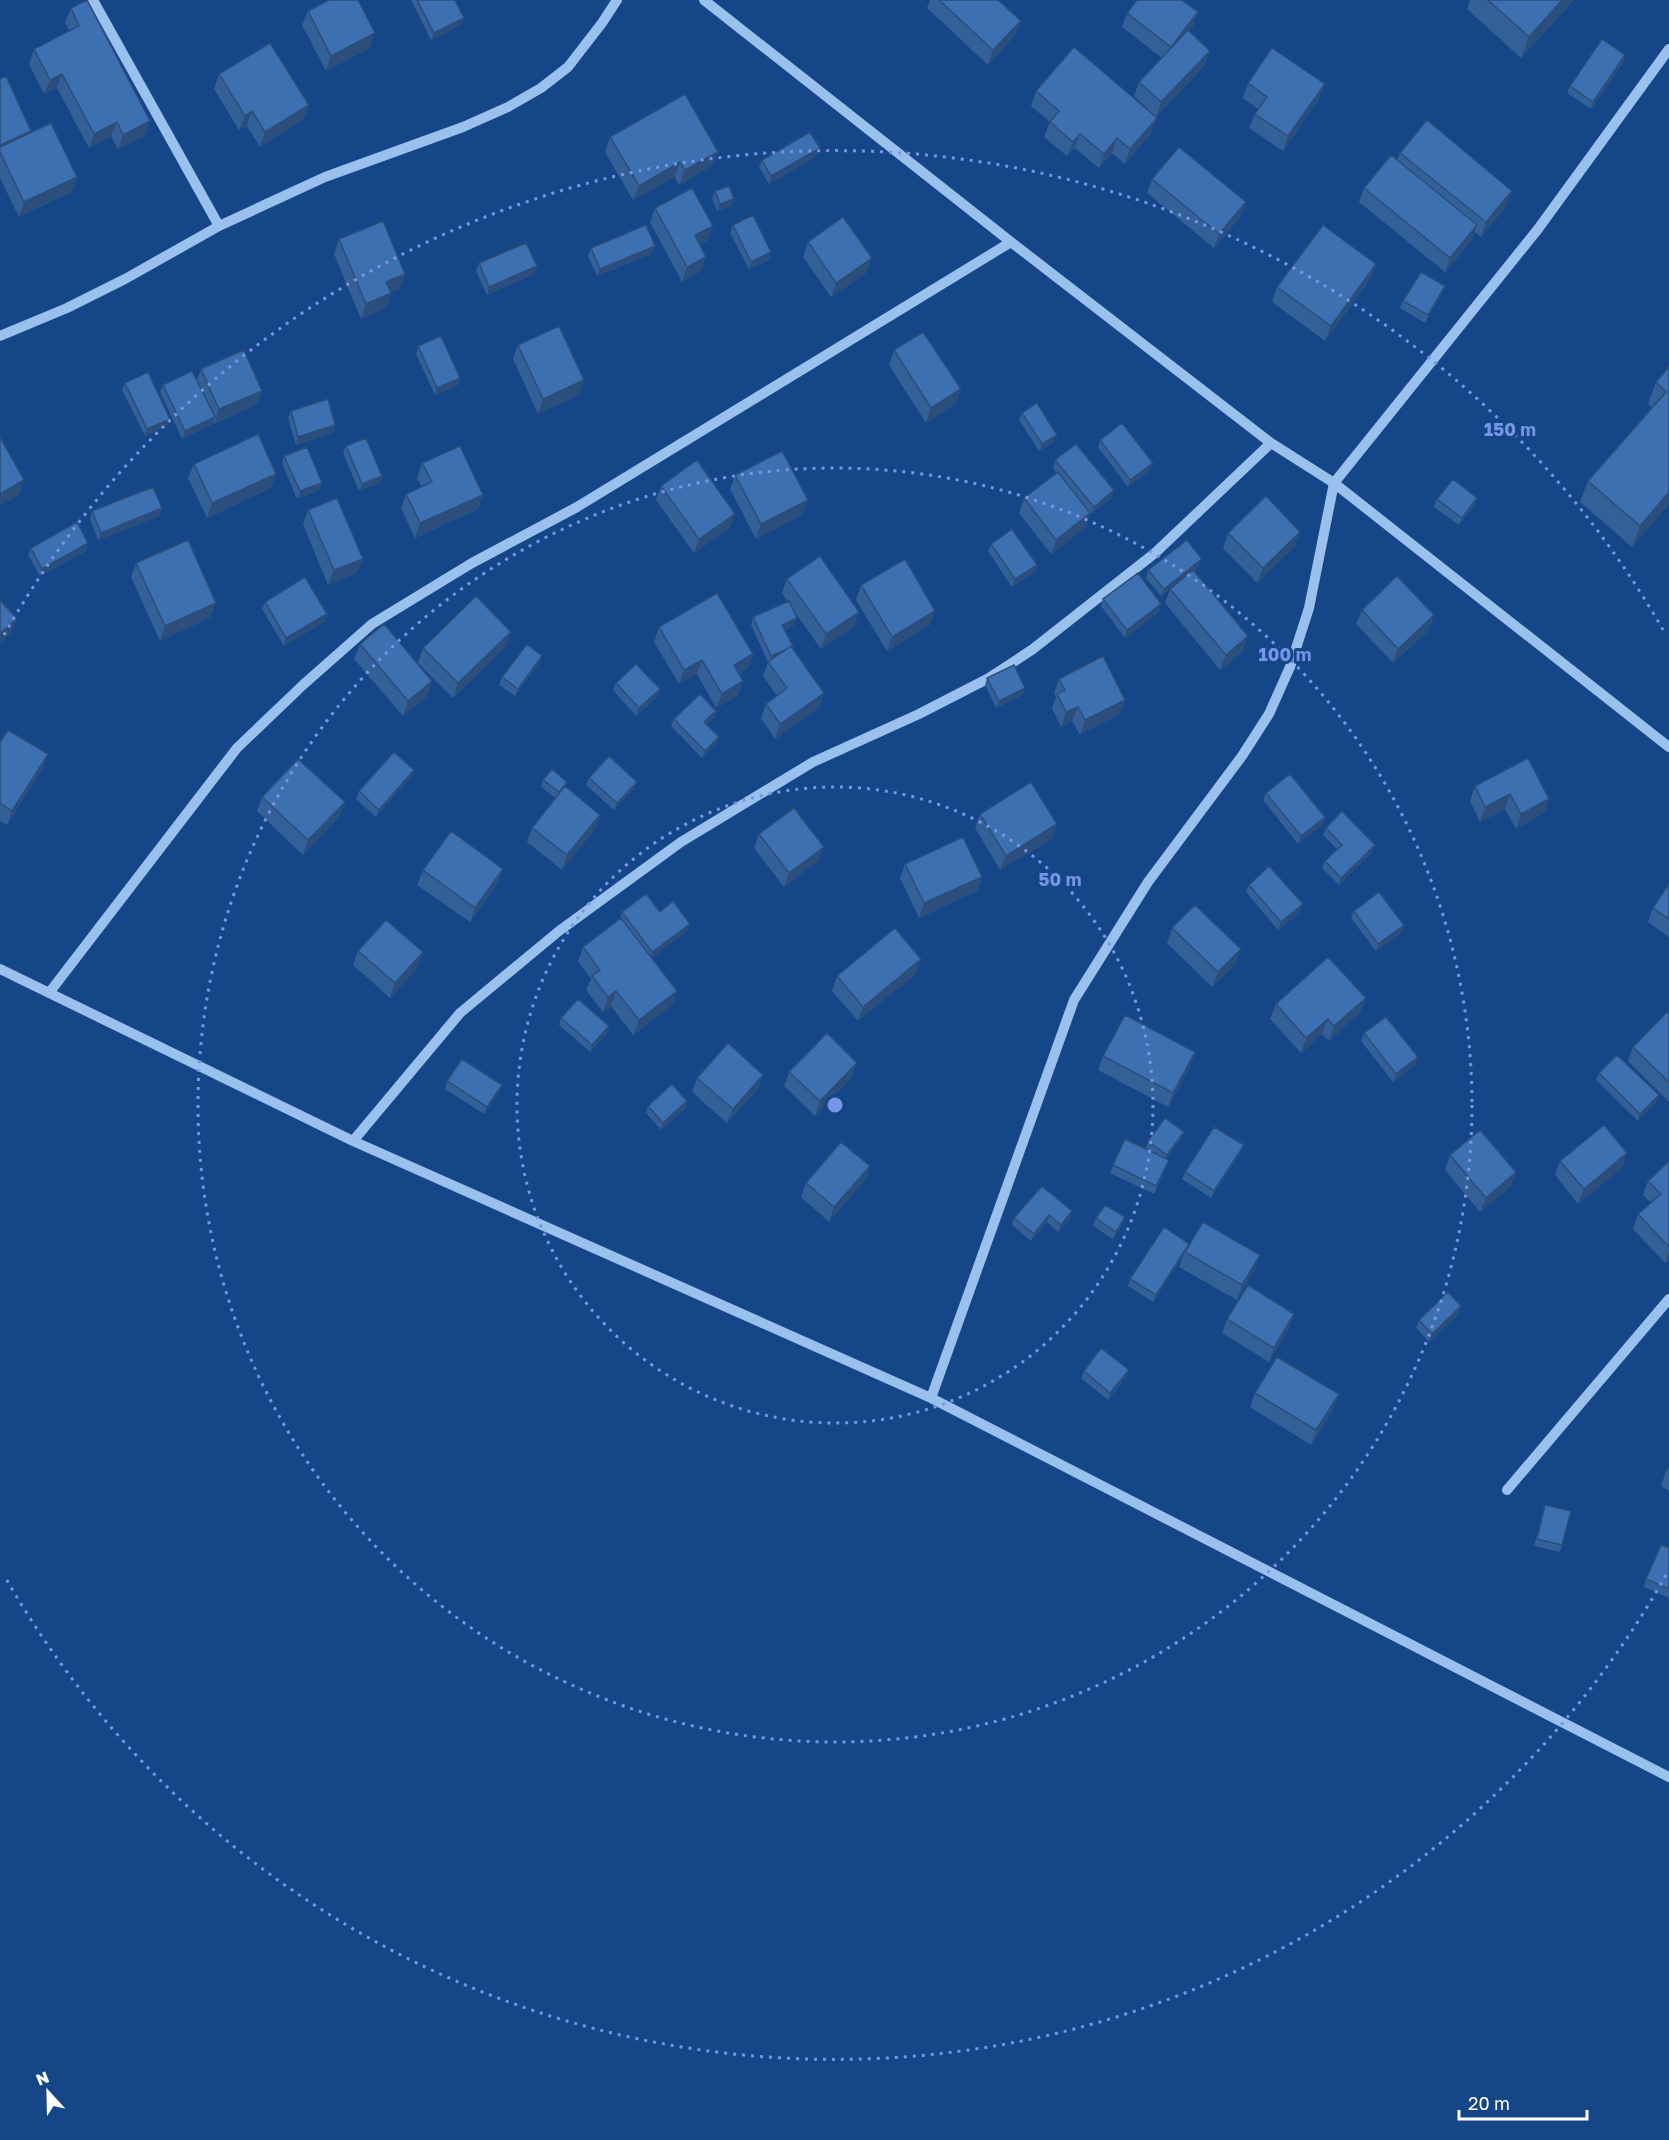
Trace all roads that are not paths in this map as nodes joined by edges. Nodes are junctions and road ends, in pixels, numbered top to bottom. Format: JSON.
{"nodes":[{"id":1,"x":93,"y":0,"type":"edge"},
{"id":2,"x":617,"y":0,"type":"edge"},
{"id":3,"x":704,"y":0,"type":"edge"},
{"id":4,"x":1669,"y":49,"type":"edge"},
{"id":5,"x":219,"y":226,"type":"junction"},
{"id":6,"x":1011,"y":242,"type":"junction"},
{"id":7,"x":0,"y":336,"type":"edge"},
{"id":8,"x":1271,"y":443,"type":"junction"},
{"id":9,"x":1334,"y":483,"type":"junction"},
{"id":10,"x":1669,"y":747,"type":"edge"},
{"id":11,"x":0,"y":969,"type":"edge"},
{"id":12,"x":49,"y":993,"type":"junction"},
{"id":13,"x":353,"y":1141,"type":"junction"},
{"id":14,"x":1669,"y":1299,"type":"edge"},
{"id":15,"x":931,"y":1398,"type":"junction"},
{"id":16,"x":1507,"y":1490,"type":"dead end"},
{"id":17,"x":1669,"y":1777,"type":"edge"}],
"edges":[{"from":1,"to":5,"type":"street"},
{"from":2,"to":5,"type":"street"},
{"from":3,"to":6,"type":"street"},
{"from":4,"to":9,"type":"street"},
{"from":5,"to":7,"type":"street"},
{"from":6,"to":8,"type":"street"},
{"from":6,"to":12,"type":"street"},
{"from":8,"to":9,"type":"street"},
{"from":8,"to":13,"type":"street"},
{"from":9,"to":10,"type":"street"},
{"from":9,"to":15,"type":"street"},
{"from":11,"to":12,"type":"street"},
{"from":12,"to":13,"type":"street"},
{"from":13,"to":15,"type":"street"},
{"from":14,"to":16,"type":"street"},
{"from":15,"to":17,"type":"street"}]}
